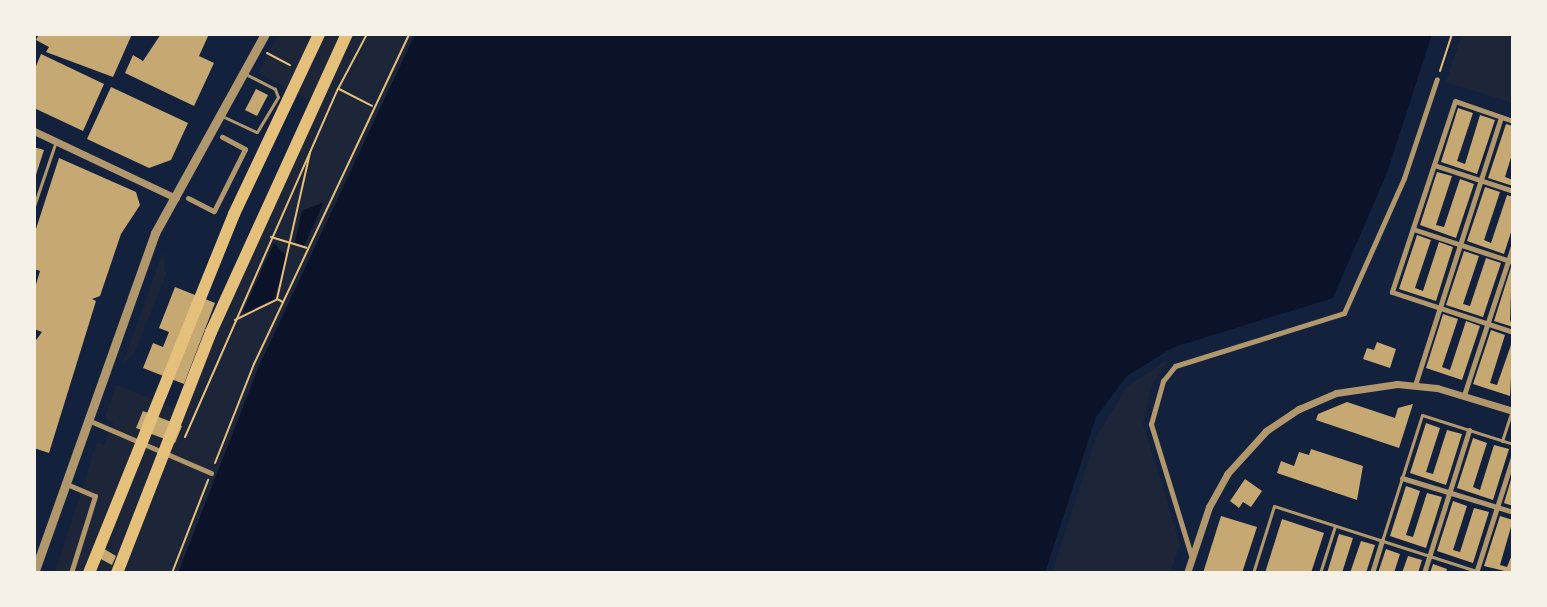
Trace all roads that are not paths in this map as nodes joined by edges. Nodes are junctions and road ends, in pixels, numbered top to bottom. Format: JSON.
{"nodes":[{"id":1,"x":265,"y":34,"type":"edge"},
{"id":2,"x":319,"y":34,"type":"edge"},
{"id":3,"x":347,"y":34,"type":"edge"},
{"id":4,"x":244,"y":73,"type":"junction"},
{"id":5,"x":1437,"y":79,"type":"road end"},
{"id":6,"x":221,"y":116,"type":"junction"},
{"id":7,"x":1501,"y":117,"type":"junction"},
{"id":8,"x":1513,"y":121,"type":"edge"},
{"id":9,"x":34,"y":131,"type":"edge"},
{"id":10,"x":222,"y":137,"type":"dead end"},
{"id":11,"x":57,"y":141,"type":"junction"},
{"id":12,"x":1434,"y":165,"type":"junction"},
{"id":13,"x":1481,"y":181,"type":"junction"},
{"id":14,"x":1513,"y":191,"type":"edge"},
{"id":15,"x":176,"y":198,"type":"junction"},
{"id":16,"x":188,"y":198,"type":"dead end"},
{"id":17,"x":34,"y":206,"type":"edge"},
{"id":18,"x":1413,"y":229,"type":"junction"},
{"id":19,"x":1460,"y":244,"type":"junction"},
{"id":20,"x":1513,"y":246,"type":"edge"},
{"id":21,"x":1511,"y":261,"type":"edge"},
{"id":22,"x":1439,"y":308,"type":"junction"},
{"id":23,"x":1488,"y":324,"type":"junction"},
{"id":24,"x":1513,"y":332,"type":"edge"},
{"id":25,"x":1415,"y":385,"type":"junction"},
{"id":26,"x":1464,"y":395,"type":"junction"},
{"id":27,"x":1513,"y":410,"type":"edge"},
{"id":28,"x":88,"y":420,"type":"junction"},
{"id":29,"x":1469,"y":430,"type":"junction"},
{"id":30,"x":1502,"y":441,"type":"junction"},
{"id":31,"x":1513,"y":444,"type":"edge"},
{"id":32,"x":1513,"y":457,"type":"edge"},
{"id":33,"x":211,"y":473,"type":"road end"},
{"id":34,"x":1402,"y":478,"type":"junction"},
{"id":35,"x":69,"y":485,"type":"junction"},
{"id":36,"x":1450,"y":493,"type":"junction"},
{"id":37,"x":1497,"y":507,"type":"junction"},
{"id":38,"x":1513,"y":512,"type":"edge"},
{"id":39,"x":1335,"y":526,"type":"junction"},
{"id":40,"x":1382,"y":541,"type":"junction"},
{"id":41,"x":1430,"y":556,"type":"junction"},
{"id":42,"x":1192,"y":558,"type":"junction"},
{"id":43,"x":1479,"y":572,"type":"edge"},
{"id":44,"x":34,"y":573,"type":"edge"},
{"id":45,"x":71,"y":573,"type":"edge"},
{"id":46,"x":89,"y":573,"type":"edge"},
{"id":47,"x":117,"y":573,"type":"edge"},
{"id":48,"x":1187,"y":573,"type":"edge"},
{"id":49,"x":1253,"y":573,"type":"edge"},
{"id":50,"x":1320,"y":573,"type":"edge"},
{"id":51,"x":1372,"y":573,"type":"edge"},
{"id":52,"x":1424,"y":573,"type":"edge"}],
"edges":[{"from":1,"to":4,"type":"street"},
{"from":2,"to":46,"type":"highway"},
{"from":3,"to":47,"type":"highway"},
{"from":4,"to":6,"type":"street"},
{"from":4,"to":6,"type":"lane"},
{"from":5,"to":42,"type":"street"},
{"from":6,"to":15,"type":"street"},
{"from":7,"to":8,"type":"street"},
{"from":7,"to":12,"type":"street"},
{"from":7,"to":13,"type":"street"},
{"from":9,"to":11,"type":"street"},
{"from":10,"to":16,"type":"street"},
{"from":11,"to":15,"type":"street"},
{"from":11,"to":17,"type":"lane"},
{"from":12,"to":13,"type":"street"},
{"from":12,"to":18,"type":"street"},
{"from":13,"to":14,"type":"street"},
{"from":13,"to":19,"type":"street"},
{"from":15,"to":28,"type":"street"},
{"from":18,"to":19,"type":"street"},
{"from":18,"to":22,"type":"street"},
{"from":19,"to":21,"type":"street"},
{"from":19,"to":22,"type":"street"},
{"from":20,"to":21,"type":"street"},
{"from":21,"to":23,"type":"street"},
{"from":22,"to":23,"type":"street"},
{"from":22,"to":25,"type":"street"},
{"from":23,"to":24,"type":"street"},
{"from":23,"to":26,"type":"street"},
{"from":25,"to":26,"type":"street"},
{"from":25,"to":42,"type":"street"},
{"from":26,"to":27,"type":"street"},
{"from":27,"to":30,"type":"lane"},
{"from":28,"to":33,"type":"street"},
{"from":28,"to":35,"type":"street"},
{"from":29,"to":30,"type":"lane"},
{"from":29,"to":34,"type":"lane"},
{"from":29,"to":36,"type":"street"},
{"from":30,"to":31,"type":"lane"},
{"from":32,"to":37,"type":"street"},
{"from":34,"to":36,"type":"street"},
{"from":34,"to":40,"type":"lane"},
{"from":35,"to":44,"type":"street"},
{"from":35,"to":45,"type":"street"},
{"from":36,"to":37,"type":"street"},
{"from":36,"to":41,"type":"street"},
{"from":37,"to":38,"type":"street"},
{"from":37,"to":43,"type":"street"},
{"from":39,"to":40,"type":"lane"},
{"from":39,"to":49,"type":"lane"},
{"from":39,"to":50,"type":"lane"},
{"from":40,"to":41,"type":"lane"},
{"from":40,"to":51,"type":"street"},
{"from":41,"to":43,"type":"lane"},
{"from":41,"to":52,"type":"street"},
{"from":42,"to":48,"type":"street"}]}
